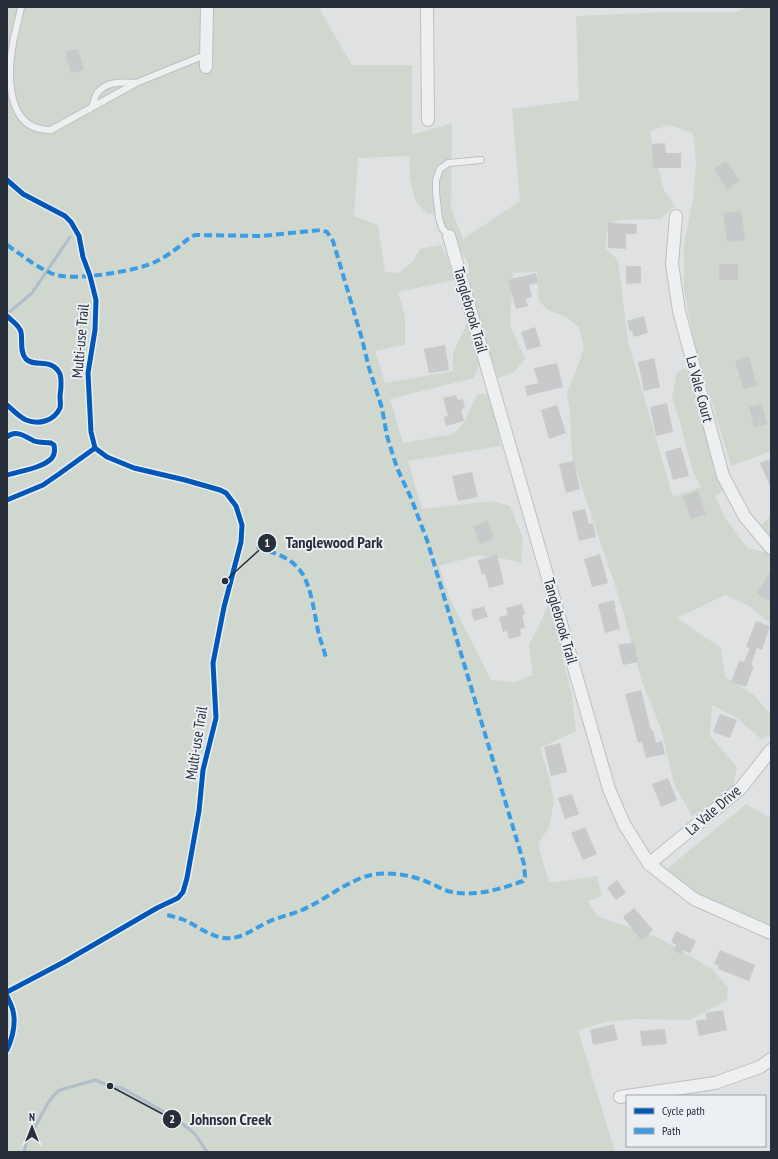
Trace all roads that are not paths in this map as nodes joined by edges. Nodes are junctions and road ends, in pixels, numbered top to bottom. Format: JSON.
{"nodes":[{"id":1,"x":21,"y":7,"type":"edge"},
{"id":2,"x":207,"y":7,"type":"edge"},
{"id":3,"x":427,"y":7,"type":"edge"},
{"id":4,"x":206,"y":62,"type":"joint"},
{"id":5,"x":136,"y":83,"type":"junction"},
{"id":6,"x":92,"y":107,"type":"junction"},
{"id":7,"x":428,"y":120,"type":"dead end"},
{"id":8,"x":481,"y":160,"type":"dead end"},
{"id":9,"x":676,"y":216,"type":"dead end"},
{"id":10,"x":449,"y":236,"type":"joint"},
{"id":11,"x":771,"y":548,"type":"edge"},
{"id":12,"x":771,"y":750,"type":"edge"},
{"id":13,"x":649,"y":864,"type":"junction"},
{"id":14,"x":771,"y":933,"type":"edge"},
{"id":15,"x":771,"y":1059,"type":"edge"},
{"id":16,"x":634,"y":1095,"type":"edge"},
{"id":17,"x":626,"y":1096,"type":"edge"},
{"id":18,"x":620,"y":1097,"type":"dead end"}],
"edges":[{"from":1,"to":6,"type":"lane"},
{"from":2,"to":4,"type":"street"},
{"from":3,"to":7,"type":"street"},
{"from":4,"to":5,"type":"lane"},
{"from":5,"to":6,"type":"lane"},
{"from":5,"to":6,"type":"lane"},
{"from":8,"to":10,"type":"lane"},
{"from":9,"to":11,"type":"street","name":"La Vale Court"},
{"from":10,"to":13,"type":"street","name":"Tanglebrook Trail"},
{"from":12,"to":13,"type":"street","name":"La Vale Drive"},
{"from":13,"to":14,"type":"street","name":"Tanglebrook Trail"},
{"from":15,"to":16,"type":"street"},
{"from":17,"to":18,"type":"street"}]}
